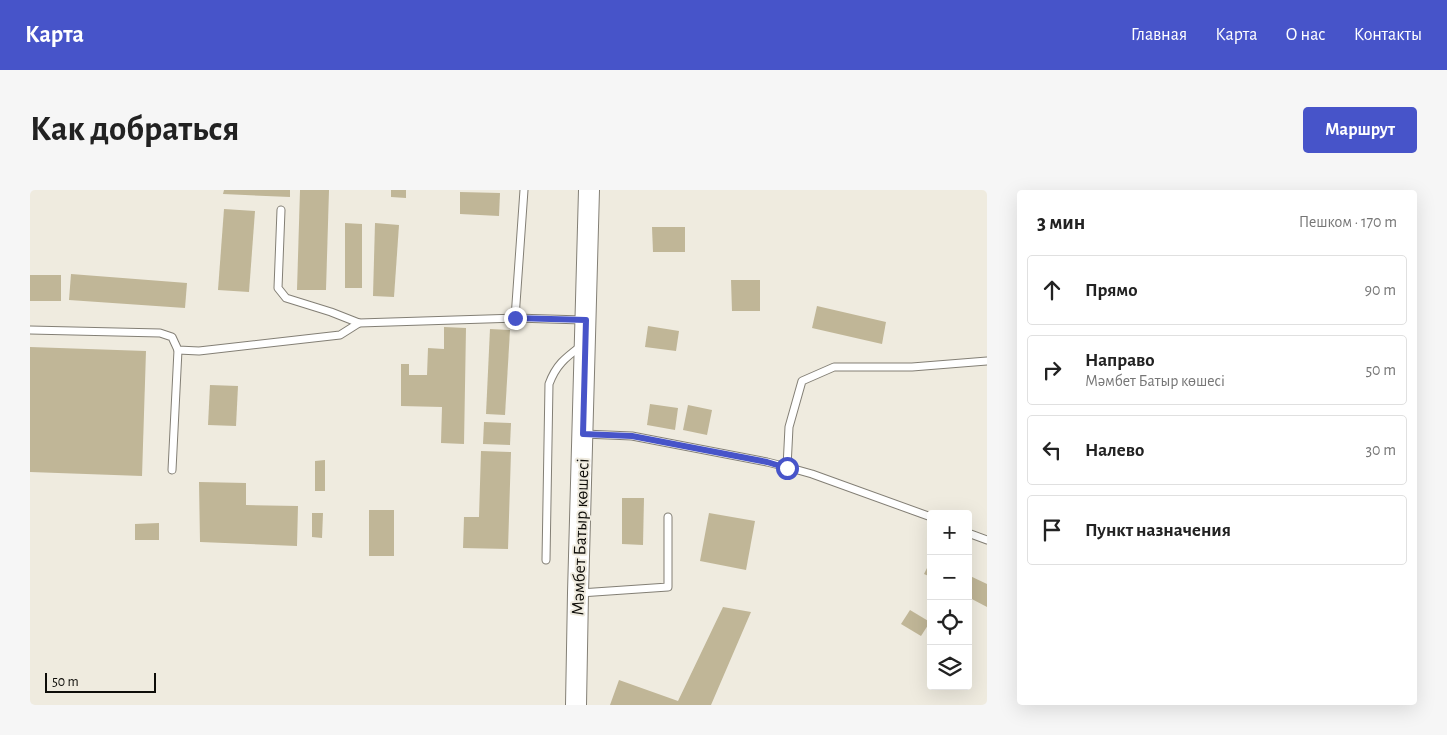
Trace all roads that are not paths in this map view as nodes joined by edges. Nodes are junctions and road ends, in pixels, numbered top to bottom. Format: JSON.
{"nodes":[{"id":1,"x":524,"y":190,"type":"edge"},
{"id":2,"x":589,"y":190,"type":"edge"},
{"id":3,"x":281,"y":210,"type":"dead end"},
{"id":4,"x":515,"y":318,"type":"junction"},
{"id":5,"x":586,"y":320,"type":"junction"},
{"id":6,"x":359,"y":323,"type":"junction"},
{"id":7,"x":30,"y":330,"type":"edge"},
{"id":8,"x":585,"y":343,"type":"junction"},
{"id":9,"x":178,"y":350,"type":"junction"},
{"id":10,"x":987,"y":361,"type":"edge"},
{"id":11,"x":583,"y":434,"type":"junction"},
{"id":12,"x":787,"y":468,"type":"junction"},
{"id":13,"x":172,"y":470,"type":"dead end"},
{"id":14,"x":927,"y":516,"type":"edge"},
{"id":15,"x":668,"y":517,"type":"dead end"},
{"id":16,"x":972,"y":534,"type":"edge"},
{"id":17,"x":987,"y":540,"type":"edge"},
{"id":18,"x":546,"y":560,"type":"dead end"},
{"id":19,"x":578,"y":593,"type":"junction"},
{"id":20,"x":576,"y":705,"type":"edge"}],
"edges":[{"from":1,"to":4,"type":"lane"},
{"from":2,"to":5,"type":"main road","name":"Мәмбет Батыр көшесі"},
{"from":3,"to":6,"type":"lane"},
{"from":4,"to":5,"type":"lane"},
{"from":4,"to":6,"type":"lane"},
{"from":5,"to":8,"type":"main road","name":"Мәмбет Батыр көшесі"},
{"from":6,"to":9,"type":"lane"},
{"from":7,"to":9,"type":"lane"},
{"from":8,"to":11,"type":"main road","name":"Мәмбет Батыр көшесі"},
{"from":8,"to":18,"type":"lane"},
{"from":9,"to":13,"type":"lane"},
{"from":10,"to":12,"type":"lane"},
{"from":11,"to":12,"type":"lane"},
{"from":11,"to":19,"type":"main road","name":"Мәмбет Батыр көшесі"},
{"from":12,"to":14,"type":"lane"},
{"from":15,"to":19,"type":"lane"},
{"from":16,"to":17,"type":"lane"},
{"from":19,"to":20,"type":"main road","name":"Мәмбет Батыр көшесі"}]}
